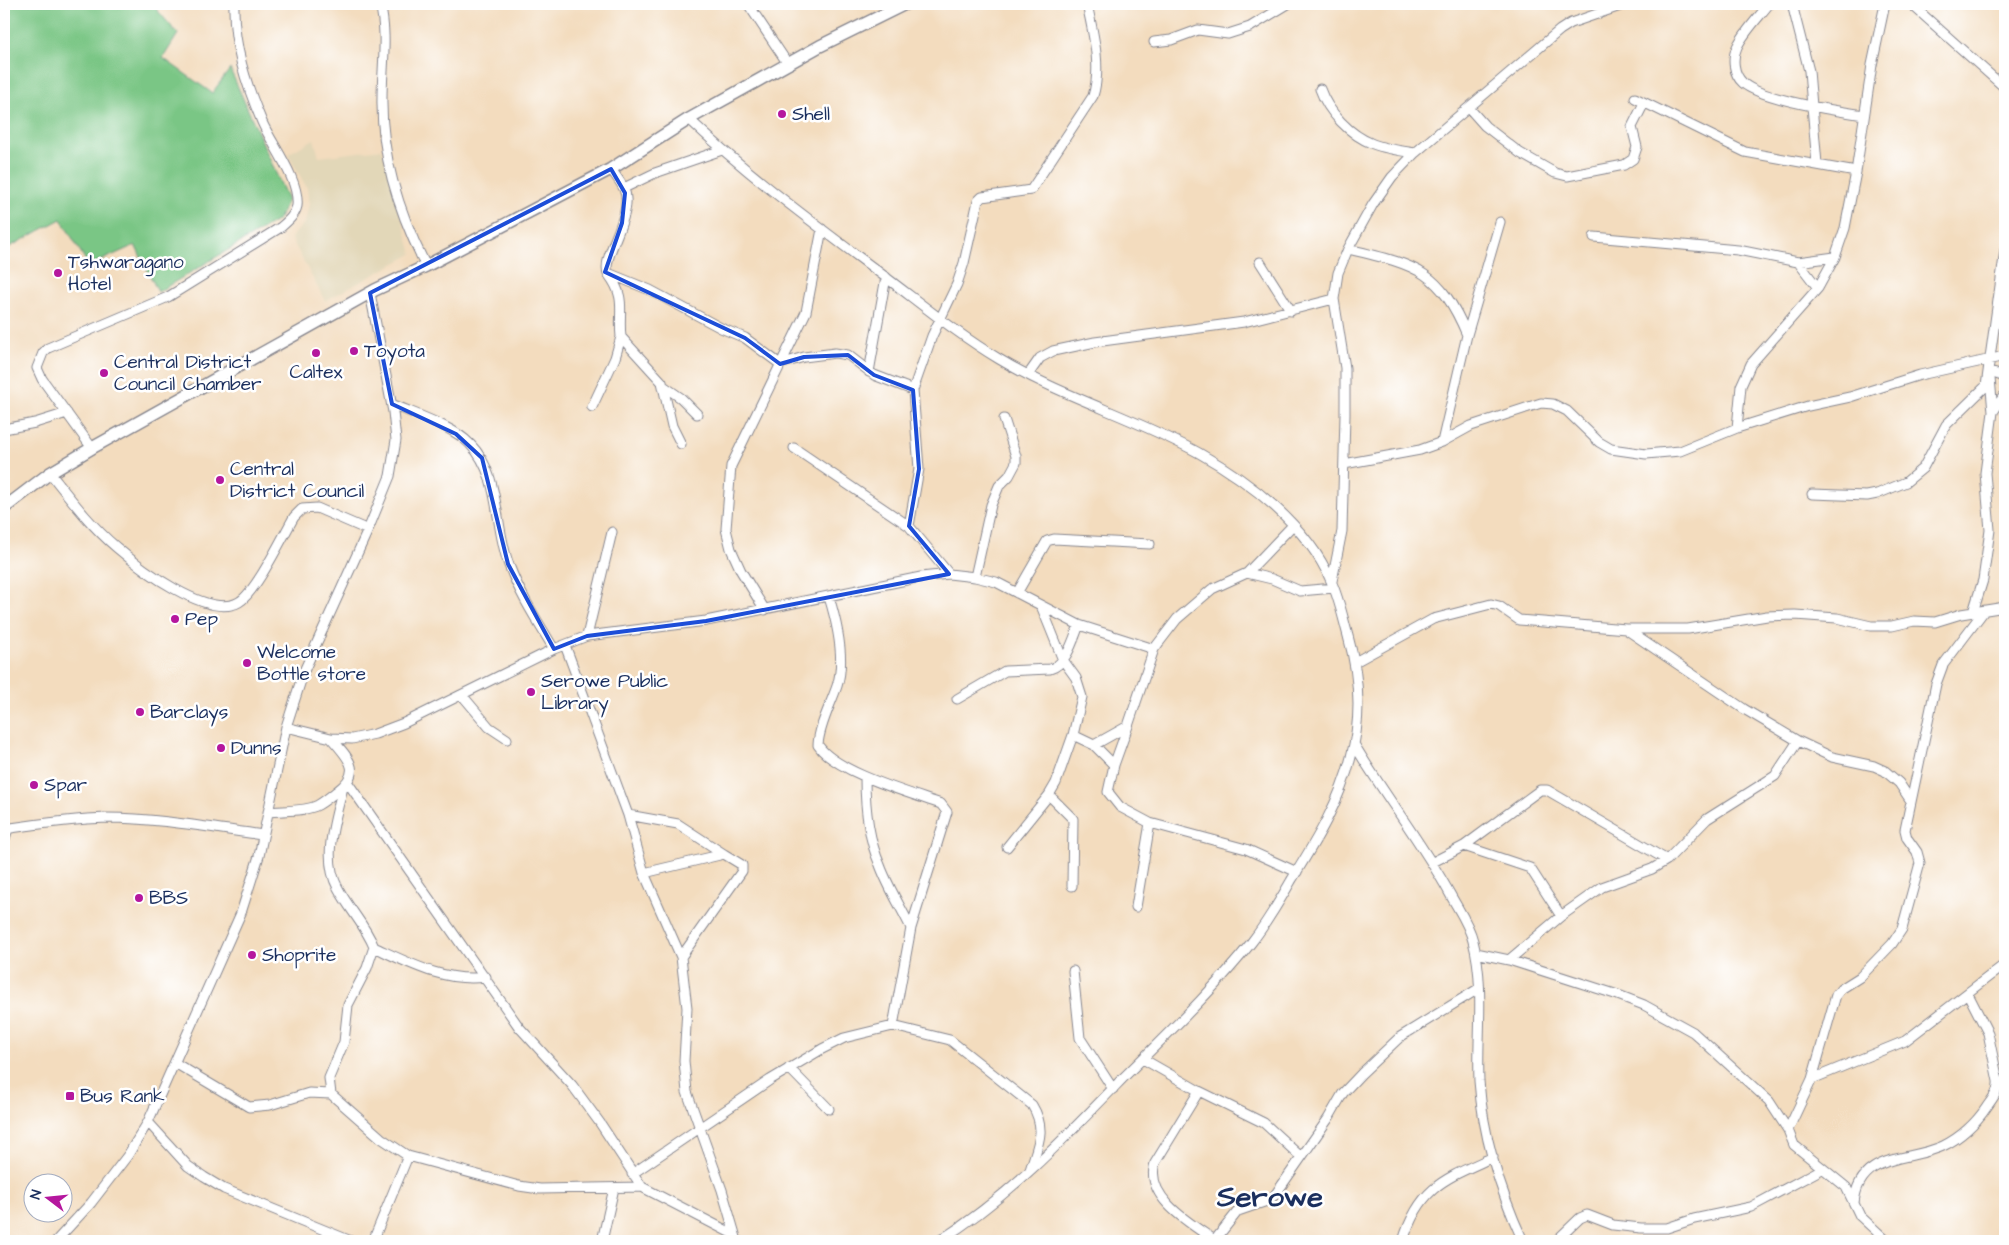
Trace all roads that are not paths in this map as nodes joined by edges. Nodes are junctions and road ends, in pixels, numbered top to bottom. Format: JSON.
{"nodes":[{"id":1,"x":234,"y":4,"type":"edge"},
{"id":2,"x":380,"y":4,"type":"edge"},
{"id":3,"x":748,"y":4,"type":"edge"},
{"id":4,"x":905,"y":4,"type":"edge"},
{"id":5,"x":1087,"y":4,"type":"edge"},
{"id":6,"x":1288,"y":4,"type":"edge"},
{"id":7,"x":1626,"y":4,"type":"edge"},
{"id":8,"x":1769,"y":4,"type":"edge"},
{"id":9,"x":1792,"y":4,"type":"edge"},
{"id":10,"x":1885,"y":4,"type":"edge"},
{"id":11,"x":1911,"y":4,"type":"edge"},
{"id":12,"x":1154,"y":42,"type":"dead end"},
{"id":13,"x":788,"y":64,"type":"junction"},
{"id":14,"x":2005,"y":88,"type":"edge"},
{"id":15,"x":1320,"y":89,"type":"dead end"},
{"id":16,"x":1814,"y":107,"type":"junction"},
{"id":17,"x":1469,"y":108,"type":"junction"},
{"id":18,"x":1864,"y":115,"type":"junction"},
{"id":19,"x":689,"y":119,"type":"junction"},
{"id":20,"x":722,"y":150,"type":"junction"},
{"id":21,"x":1415,"y":154,"type":"junction"},
{"id":22,"x":1817,"y":164,"type":"junction"},
{"id":23,"x":611,"y":169,"type":"junction"},
{"id":24,"x":1856,"y":172,"type":"junction"},
{"id":25,"x":624,"y":188,"type":"junction"},
{"id":26,"x":1500,"y":222,"type":"dead end"},
{"id":27,"x":822,"y":229,"type":"junction"},
{"id":28,"x":1594,"y":237,"type":"dead end"},
{"id":29,"x":1348,"y":248,"type":"junction"},
{"id":30,"x":2005,"y":250,"type":"edge"},
{"id":31,"x":1835,"y":257,"type":"junction"},
{"id":32,"x":1260,"y":262,"type":"dead end"},
{"id":33,"x":1798,"y":262,"type":"junction"},
{"id":34,"x":426,"y":266,"type":"junction"},
{"id":35,"x":608,"y":273,"type":"junction"},
{"id":36,"x":886,"y":277,"type":"junction"},
{"id":37,"x":1818,"y":288,"type":"junction"},
{"id":38,"x":370,"y":293,"type":"junction"},
{"id":39,"x":1334,"y":299,"type":"junction"},
{"id":40,"x":1291,"y":311,"type":"junction"},
{"id":41,"x":940,"y":319,"type":"junction"},
{"id":42,"x":1467,"y":335,"type":"junction"},
{"id":43,"x":621,"y":337,"type":"junction"},
{"id":44,"x":2005,"y":356,"type":"edge"},
{"id":45,"x":1990,"y":358,"type":"junction"},
{"id":46,"x":780,"y":364,"type":"junction"},
{"id":47,"x":869,"y":372,"type":"junction"},
{"id":48,"x":1990,"y":374,"type":"junction"},
{"id":49,"x":1028,"y":375,"type":"junction"},
{"id":50,"x":2005,"y":377,"type":"edge"},
{"id":51,"x":665,"y":387,"type":"junction"},
{"id":52,"x":913,"y":390,"type":"junction"},
{"id":53,"x":2005,"y":394,"type":"edge"},
{"id":54,"x":392,"y":404,"type":"junction"},
{"id":55,"x":592,"y":407,"type":"dead end"},
{"id":56,"x":1993,"y":412,"type":"junction"},
{"id":57,"x":67,"y":413,"type":"junction"},
{"id":58,"x":697,"y":414,"type":"dead end"},
{"id":59,"x":1004,"y":419,"type":"dead end"},
{"id":60,"x":1737,"y":428,"type":"junction"},
{"id":61,"x":4,"y":429,"type":"edge"},
{"id":62,"x":1442,"y":442,"type":"junction"},
{"id":63,"x":681,"y":444,"type":"dead end"},
{"id":64,"x":92,"y":448,"type":"junction"},
{"id":65,"x":794,"y":448,"type":"dead end"},
{"id":66,"x":1344,"y":464,"type":"junction"},
{"id":67,"x":50,"y":473,"type":"junction"},
{"id":68,"x":1812,"y":494,"type":"dead end"},
{"id":69,"x":4,"y":508,"type":"edge"},
{"id":70,"x":1292,"y":525,"type":"junction"},
{"id":71,"x":909,"y":526,"type":"junction"},
{"id":72,"x":368,"y":530,"type":"junction"},
{"id":73,"x":612,"y":532,"type":"dead end"},
{"id":74,"x":1150,"y":544,"type":"dead end"},
{"id":75,"x":1247,"y":573,"type":"junction"},
{"id":76,"x":950,"y":574,"type":"junction"},
{"id":77,"x":975,"y":577,"type":"junction"},
{"id":78,"x":1333,"y":585,"type":"junction"},
{"id":79,"x":1018,"y":593,"type":"junction"},
{"id":80,"x":829,"y":597,"type":"junction"},
{"id":81,"x":2005,"y":607,"type":"edge"},
{"id":82,"x":1042,"y":608,"type":"junction"},
{"id":83,"x":765,"y":610,"type":"junction"},
{"id":84,"x":1984,"y":611,"type":"junction"},
{"id":85,"x":1974,"y":612,"type":"junction"},
{"id":86,"x":1079,"y":625,"type":"junction"},
{"id":87,"x":1626,"y":629,"type":"junction"},
{"id":88,"x":587,"y":636,"type":"junction"},
{"id":89,"x":566,"y":644,"type":"junction"},
{"id":90,"x":1154,"y":649,"type":"junction"},
{"id":91,"x":554,"y":650,"type":"junction"},
{"id":92,"x":1064,"y":660,"type":"junction"},
{"id":93,"x":1355,"y":662,"type":"junction"},
{"id":94,"x":462,"y":695,"type":"junction"},
{"id":95,"x":957,"y":699,"type":"dead end"},
{"id":96,"x":286,"y":726,"type":"junction"},
{"id":97,"x":1128,"y":726,"type":"junction"},
{"id":98,"x":1073,"y":735,"type":"junction"},
{"id":99,"x":331,"y":738,"type":"junction"},
{"id":100,"x":507,"y":739,"type":"dead end"},
{"id":101,"x":1798,"y":741,"type":"junction"},
{"id":102,"x":1354,"y":744,"type":"junction"},
{"id":103,"x":1094,"y":745,"type":"junction"},
{"id":104,"x":1114,"y":765,"type":"junction"},
{"id":105,"x":865,"y":778,"type":"junction"},
{"id":106,"x":345,"y":785,"type":"junction"},
{"id":107,"x":1049,"y":795,"type":"junction"},
{"id":108,"x":1911,"y":801,"type":"junction"},
{"id":109,"x":268,"y":812,"type":"junction"},
{"id":110,"x":628,"y":816,"type":"junction"},
{"id":111,"x":1150,"y":823,"type":"junction"},
{"id":112,"x":6,"y":829,"type":"edge"},
{"id":113,"x":263,"y":835,"type":"junction"},
{"id":114,"x":4,"y":841,"type":"edge"},
{"id":115,"x":1464,"y":846,"type":"junction"},
{"id":116,"x":1007,"y":847,"type":"dead end"},
{"id":117,"x":724,"y":854,"type":"junction"},
{"id":118,"x":1667,"y":860,"type":"junction"},
{"id":119,"x":1432,"y":862,"type":"junction"},
{"id":120,"x":1297,"y":872,"type":"junction"},
{"id":121,"x":644,"y":873,"type":"junction"},
{"id":122,"x":1072,"y":886,"type":"dead end"},
{"id":123,"x":1136,"y":907,"type":"dead end"},
{"id":124,"x":1561,"y":916,"type":"junction"},
{"id":125,"x":911,"y":928,"type":"junction"},
{"id":126,"x":374,"y":947,"type":"junction"},
{"id":127,"x":1476,"y":953,"type":"junction"},
{"id":128,"x":681,"y":957,"type":"junction"},
{"id":129,"x":1509,"y":960,"type":"junction"},
{"id":130,"x":2005,"y":964,"type":"edge"},
{"id":131,"x":1073,"y":971,"type":"dead end"},
{"id":132,"x":486,"y":977,"type":"junction"},
{"id":133,"x":1478,"y":988,"type":"junction"},
{"id":134,"x":1968,"y":994,"type":"junction"},
{"id":135,"x":893,"y":1026,"type":"junction"},
{"id":136,"x":1143,"y":1059,"type":"junction"},
{"id":137,"x":175,"y":1063,"type":"junction"},
{"id":138,"x":789,"y":1068,"type":"junction"},
{"id":139,"x":1812,"y":1079,"type":"junction"},
{"id":140,"x":1113,"y":1089,"type":"junction"},
{"id":141,"x":1199,"y":1091,"type":"junction"},
{"id":142,"x":331,"y":1094,"type":"junction"},
{"id":143,"x":829,"y":1109,"type":"dead end"},
{"id":144,"x":148,"y":1122,"type":"junction"},
{"id":145,"x":699,"y":1127,"type":"junction"},
{"id":146,"x":1788,"y":1130,"type":"junction"},
{"id":147,"x":408,"y":1156,"type":"junction"},
{"id":148,"x":1300,"y":1156,"type":"junction"},
{"id":149,"x":1492,"y":1157,"type":"junction"},
{"id":150,"x":1822,"y":1169,"type":"junction"},
{"id":151,"x":1029,"y":1172,"type":"junction"},
{"id":152,"x":632,"y":1174,"type":"junction"},
{"id":153,"x":642,"y":1187,"type":"junction"},
{"id":154,"x":614,"y":1188,"type":"junction"},
{"id":155,"x":1854,"y":1206,"type":"junction"},
{"id":156,"x":736,"y":1238,"type":"edge"},
{"id":157,"x":56,"y":1241,"type":"edge"},
{"id":158,"x":351,"y":1241,"type":"edge"},
{"id":159,"x":373,"y":1241,"type":"edge"},
{"id":160,"x":602,"y":1241,"type":"edge"},
{"id":161,"x":939,"y":1241,"type":"edge"},
{"id":162,"x":1216,"y":1241,"type":"edge"},
{"id":163,"x":1403,"y":1241,"type":"edge"},
{"id":164,"x":1523,"y":1241,"type":"edge"},
{"id":165,"x":1556,"y":1241,"type":"edge"},
{"id":166,"x":1887,"y":1241,"type":"edge"}],
"edges":[{"from":1,"to":57,"type":"street"},
{"from":2,"to":34,"type":"street"},
{"from":3,"to":13,"type":"street"},
{"from":4,"to":13,"type":"main road"},
{"from":5,"to":41,"type":"street"},
{"from":6,"to":12,"type":"street"},
{"from":7,"to":17,"type":"street"},
{"from":8,"to":16,"type":"street"},
{"from":9,"to":16,"type":"street"},
{"from":10,"to":18,"type":"street"},
{"from":11,"to":14,"type":"street"},
{"from":13,"to":19,"type":"main road"},
{"from":15,"to":21,"type":"street"},
{"from":16,"to":18,"type":"street"},
{"from":16,"to":22,"type":"street"},
{"from":17,"to":21,"type":"street"},
{"from":17,"to":22,"type":"street"},
{"from":18,"to":24,"type":"street"},
{"from":19,"to":20,"type":"street"},
{"from":19,"to":23,"type":"main road"},
{"from":20,"to":25,"type":"street"},
{"from":20,"to":27,"type":"street"},
{"from":21,"to":29,"type":"street"},
{"from":22,"to":24,"type":"street"},
{"from":23,"to":25,"type":"street"},
{"from":23,"to":34,"type":"main road"},
{"from":24,"to":31,"type":"street"},
{"from":25,"to":35,"type":"street"},
{"from":26,"to":42,"type":"street"},
{"from":27,"to":36,"type":"street"},
{"from":27,"to":46,"type":"street"},
{"from":28,"to":33,"type":"street"},
{"from":29,"to":39,"type":"street"},
{"from":29,"to":42,"type":"street"},
{"from":30,"to":45,"type":"street"},
{"from":31,"to":33,"type":"street"},
{"from":31,"to":37,"type":"street"},
{"from":32,"to":40,"type":"street"},
{"from":33,"to":37,"type":"street"},
{"from":34,"to":38,"type":"main road"},
{"from":35,"to":43,"type":"street"},
{"from":35,"to":46,"type":"street"},
{"from":36,"to":41,"type":"street"},
{"from":36,"to":47,"type":"street"},
{"from":37,"to":60,"type":"street"},
{"from":38,"to":54,"type":"street"},
{"from":38,"to":64,"type":"main road"},
{"from":39,"to":40,"type":"street"},
{"from":39,"to":66,"type":"street"},
{"from":40,"to":49,"type":"street"},
{"from":41,"to":49,"type":"street"},
{"from":41,"to":52,"type":"street"},
{"from":42,"to":62,"type":"street"},
{"from":43,"to":51,"type":"street"},
{"from":43,"to":55,"type":"street"},
{"from":44,"to":45,"type":"street"},
{"from":45,"to":48,"type":"street"},
{"from":45,"to":60,"type":"street"},
{"from":46,"to":47,"type":"street"},
{"from":46,"to":83,"type":"street"},
{"from":47,"to":52,"type":"street"},
{"from":48,"to":50,"type":"street"},
{"from":48,"to":56,"type":"street"},
{"from":48,"to":68,"type":"street"},
{"from":49,"to":70,"type":"street"},
{"from":51,"to":58,"type":"street"},
{"from":51,"to":63,"type":"street"},
{"from":52,"to":71,"type":"street"},
{"from":53,"to":56,"type":"street"},
{"from":54,"to":72,"type":"street"},
{"from":54,"to":91,"type":"street"},
{"from":56,"to":85,"type":"street"},
{"from":57,"to":61,"type":"street"},
{"from":57,"to":64,"type":"street"},
{"from":59,"to":77,"type":"street"},
{"from":60,"to":62,"type":"street"},
{"from":62,"to":66,"type":"street"},
{"from":64,"to":67,"type":"main road"},
{"from":65,"to":71,"type":"street"},
{"from":66,"to":78,"type":"street"},
{"from":67,"to":69,"type":"main road"},
{"from":67,"to":72,"type":"street"},
{"from":70,"to":75,"type":"street"},
{"from":70,"to":78,"type":"street"},
{"from":71,"to":76,"type":"street"},
{"from":72,"to":96,"type":"street"},
{"from":73,"to":88,"type":"street"},
{"from":74,"to":79,"type":"street"},
{"from":75,"to":78,"type":"street"},
{"from":75,"to":90,"type":"street"},
{"from":76,"to":77,"type":"street"},
{"from":76,"to":80,"type":"street"},
{"from":77,"to":79,"type":"street"},
{"from":78,"to":93,"type":"street"},
{"from":79,"to":82,"type":"street"},
{"from":80,"to":83,"type":"street"},
{"from":80,"to":105,"type":"street"},
{"from":81,"to":84,"type":"street"},
{"from":82,"to":86,"type":"street"},
{"from":82,"to":92,"type":"street"},
{"from":83,"to":88,"type":"street"},
{"from":84,"to":85,"type":"street"},
{"from":84,"to":108,"type":"street"},
{"from":85,"to":87,"type":"street"},
{"from":86,"to":90,"type":"street"},
{"from":86,"to":92,"type":"street"},
{"from":87,"to":93,"type":"street"},
{"from":87,"to":101,"type":"street"},
{"from":88,"to":89,"type":"street"},
{"from":89,"to":91,"type":"street"},
{"from":89,"to":110,"type":"street"},
{"from":90,"to":97,"type":"street"},
{"from":91,"to":94,"type":"street"},
{"from":92,"to":95,"type":"street"},
{"from":92,"to":98,"type":"street"},
{"from":93,"to":102,"type":"street"},
{"from":94,"to":99,"type":"street"},
{"from":94,"to":100,"type":"street"},
{"from":96,"to":99,"type":"street"},
{"from":96,"to":109,"type":"street"},
{"from":97,"to":103,"type":"street"},
{"from":97,"to":104,"type":"street"},
{"from":98,"to":103,"type":"street"},
{"from":98,"to":107,"type":"street"},
{"from":99,"to":106,"type":"street"},
{"from":101,"to":108,"type":"street"},
{"from":101,"to":118,"type":"street"},
{"from":102,"to":119,"type":"street"},
{"from":102,"to":120,"type":"street"},
{"from":103,"to":104,"type":"street"},
{"from":104,"to":111,"type":"street"},
{"from":105,"to":125,"type":"street"},
{"from":105,"to":125,"type":"street"},
{"from":106,"to":109,"type":"street"},
{"from":106,"to":126,"type":"street"},
{"from":106,"to":132,"type":"street"},
{"from":107,"to":116,"type":"street"},
{"from":107,"to":122,"type":"street"},
{"from":108,"to":139,"type":"street"},
{"from":109,"to":113,"type":"street"},
{"from":110,"to":117,"type":"street"},
{"from":110,"to":121,"type":"street"},
{"from":111,"to":120,"type":"street"},
{"from":111,"to":123,"type":"street"},
{"from":112,"to":113,"type":"street"},
{"from":112,"to":114,"type":"street"},
{"from":113,"to":137,"type":"street"},
{"from":115,"to":118,"type":"street"},
{"from":115,"to":119,"type":"street"},
{"from":115,"to":124,"type":"street"},
{"from":117,"to":121,"type":"street"},
{"from":117,"to":128,"type":"street"},
{"from":118,"to":124,"type":"street"},
{"from":119,"to":127,"type":"street"},
{"from":120,"to":136,"type":"street"},
{"from":121,"to":128,"type":"street"},
{"from":124,"to":129,"type":"street"},
{"from":125,"to":135,"type":"street"},
{"from":126,"to":132,"type":"street"},
{"from":126,"to":142,"type":"street"},
{"from":127,"to":129,"type":"street"},
{"from":127,"to":133,"type":"street"},
{"from":128,"to":145,"type":"street"},
{"from":129,"to":146,"type":"street"},
{"from":130,"to":134,"type":"street"},
{"from":131,"to":140,"type":"street"},
{"from":132,"to":152,"type":"street"},
{"from":133,"to":148,"type":"street"},
{"from":133,"to":149,"type":"street"},
{"from":134,"to":139,"type":"street"},
{"from":134,"to":155,"type":"street"},
{"from":135,"to":138,"type":"street"},
{"from":135,"to":151,"type":"street"},
{"from":136,"to":140,"type":"street"},
{"from":136,"to":141,"type":"street"},
{"from":137,"to":142,"type":"street"},
{"from":137,"to":144,"type":"street"},
{"from":138,"to":143,"type":"street"},
{"from":138,"to":145,"type":"street"},
{"from":139,"to":146,"type":"street"},
{"from":140,"to":151,"type":"street"},
{"from":141,"to":148,"type":"street"},
{"from":141,"to":162,"type":"street"},
{"from":142,"to":147,"type":"street"},
{"from":144,"to":157,"type":"street"},
{"from":144,"to":158,"type":"street"},
{"from":145,"to":152,"type":"street"},
{"from":145,"to":156,"type":"street"},
{"from":146,"to":150,"type":"street"},
{"from":147,"to":154,"type":"street"},
{"from":147,"to":159,"type":"street"},
{"from":148,"to":162,"type":"street"},
{"from":149,"to":163,"type":"street"},
{"from":149,"to":164,"type":"street"},
{"from":150,"to":155,"type":"street"},
{"from":150,"to":165,"type":"street"},
{"from":151,"to":161,"type":"street"},
{"from":152,"to":153,"type":"street"},
{"from":153,"to":154,"type":"street"},
{"from":153,"to":156,"type":"street"},
{"from":154,"to":160,"type":"street"},
{"from":155,"to":166,"type":"street"}]}
